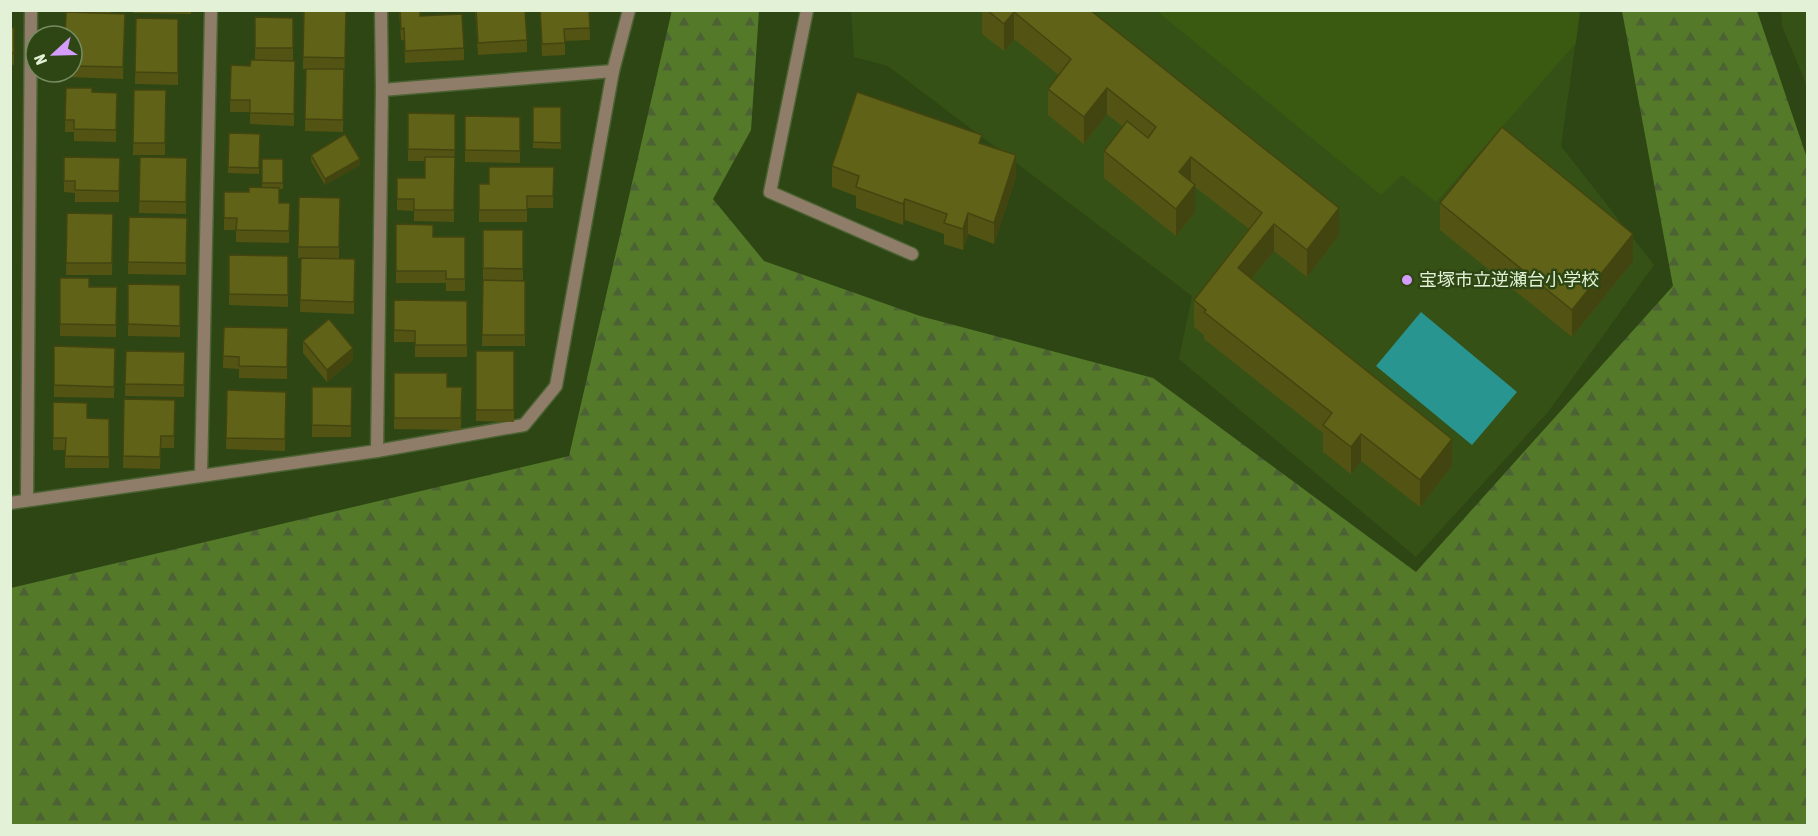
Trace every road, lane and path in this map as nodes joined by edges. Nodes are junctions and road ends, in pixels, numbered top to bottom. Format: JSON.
{"nodes":[{"id":1,"x":31,"y":10,"type":"edge"},
{"id":2,"x":211,"y":10,"type":"edge"},
{"id":3,"x":381,"y":10,"type":"edge"},
{"id":4,"x":629,"y":10,"type":"edge"},
{"id":5,"x":807,"y":10,"type":"edge"},
{"id":6,"x":613,"y":71,"type":"junction"},
{"id":7,"x":382,"y":90,"type":"junction"},
{"id":8,"x":912,"y":255,"type":"dead end"},
{"id":9,"x":377,"y":450,"type":"junction"},
{"id":10,"x":201,"y":475,"type":"junction"},
{"id":11,"x":27,"y":500,"type":"junction"},
{"id":12,"x":10,"y":502,"type":"edge"}],
"edges":[{"from":1,"to":11,"type":"street"},
{"from":2,"to":10,"type":"street"},
{"from":3,"to":7,"type":"street"},
{"from":4,"to":6,"type":"street"},
{"from":5,"to":8,"type":"street"},
{"from":6,"to":7,"type":"street"},
{"from":6,"to":9,"type":"street"},
{"from":7,"to":9,"type":"street"},
{"from":9,"to":10,"type":"street"},
{"from":10,"to":11,"type":"street"},
{"from":11,"to":12,"type":"street"}]}
